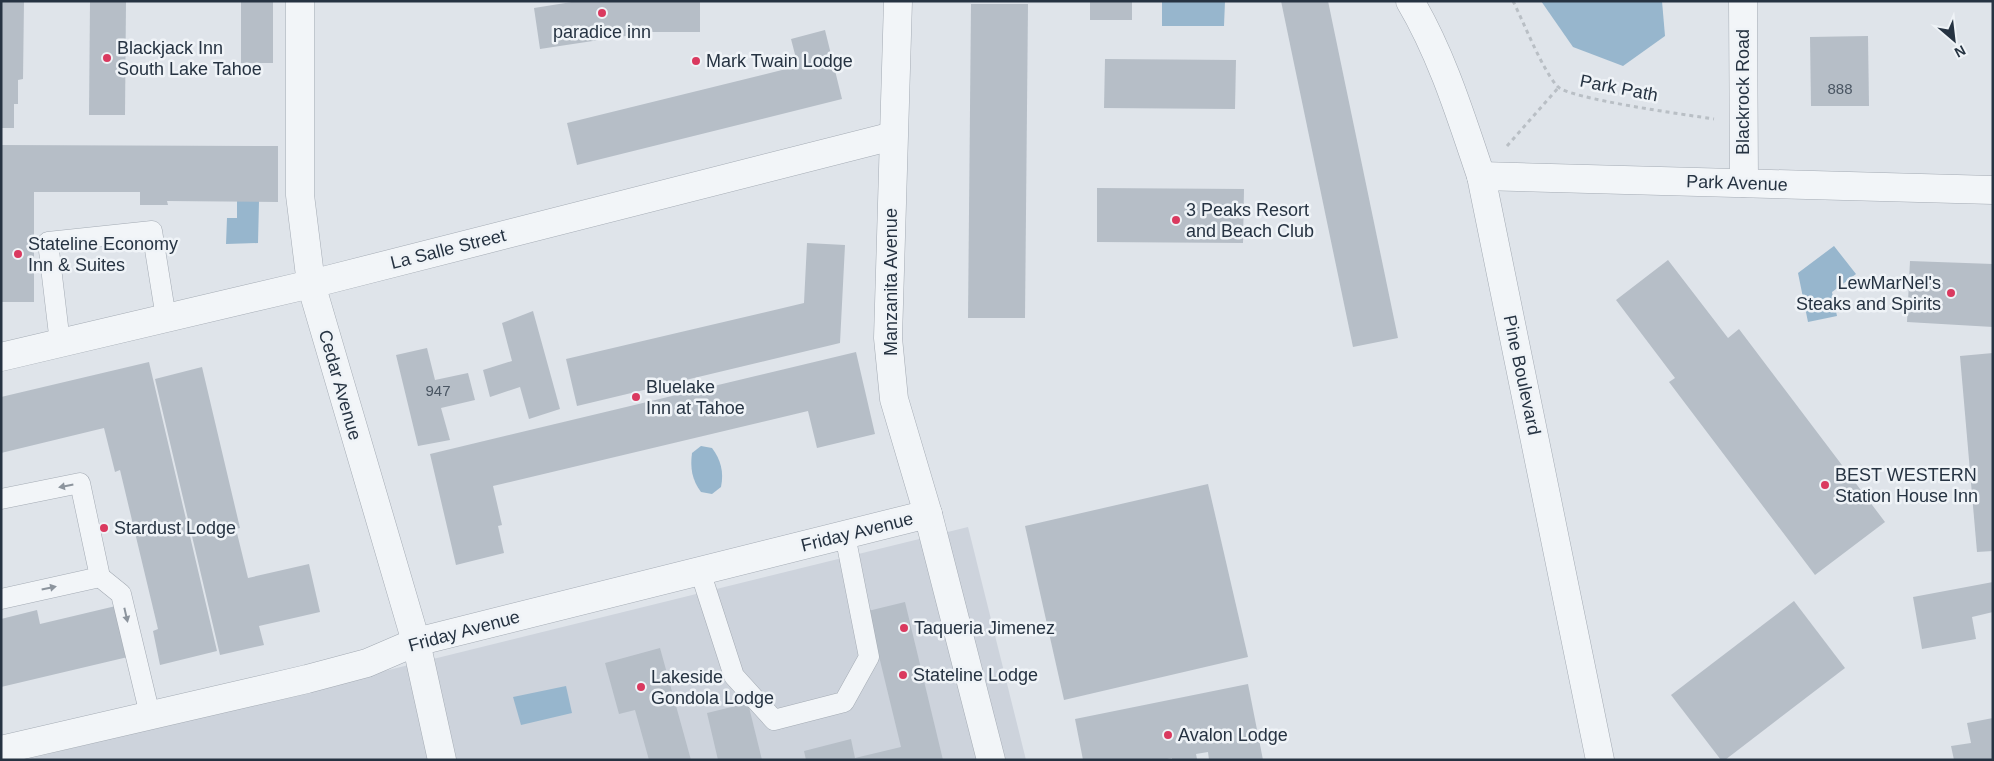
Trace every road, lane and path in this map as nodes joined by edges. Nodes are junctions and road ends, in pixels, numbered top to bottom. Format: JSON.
{"nodes":[{"id":1,"x":300,"y":1,"type":"edge"},
{"id":2,"x":898,"y":1,"type":"edge"},
{"id":3,"x":1410,"y":1,"type":"edge"},
{"id":4,"x":1513,"y":1,"type":"edge"},
{"id":5,"x":1743,"y":1,"type":"edge"},
{"id":6,"x":1558,"y":88,"type":"junction"},
{"id":7,"x":1743,"y":122,"type":"junction"},
{"id":8,"x":893,"y":136,"type":"junction"},
{"id":9,"x":1481,"y":176,"type":"junction"},
{"id":10,"x":1744,"y":183,"type":"junction"},
{"id":11,"x":1993,"y":190,"type":"edge"},
{"id":12,"x":311,"y":284,"type":"junction"},
{"id":13,"x":166,"y":318,"type":"junction"},
{"id":14,"x":60,"y":343,"type":"junction"},
{"id":15,"x":1,"y":356,"type":"edge"},
{"id":16,"x":1,"y":499,"type":"edge"},
{"id":17,"x":928,"y":514,"type":"junction"},
{"id":18,"x":845,"y":535,"type":"junction"},
{"id":19,"x":700,"y":571,"type":"junction"},
{"id":20,"x":100,"y":577,"type":"junction"},
{"id":21,"x":1,"y":599,"type":"edge"},
{"id":22,"x":416,"y":642,"type":"junction"},
{"id":23,"x":150,"y":715,"type":"junction"},
{"id":24,"x":1,"y":750,"type":"edge"},
{"id":25,"x":442,"y":760,"type":"edge"},
{"id":26,"x":991,"y":760,"type":"edge"},
{"id":27,"x":1600,"y":760,"type":"edge"}],
"edges":[{"from":1,"to":12,"type":"street","name":"Cedar Avenue"},
{"from":2,"to":8,"type":"street","name":"Manzanita Avenue"},
{"from":3,"to":9,"type":"street","name":"Pine Boulevard"},
{"from":4,"to":6,"type":"path","name":"Park Path"},
{"from":5,"to":7,"type":"street","name":"Blackrock Road"},
{"from":6,"to":7,"type":"path","name":"Park Path"},
{"from":6,"to":9,"type":"path"},
{"from":7,"to":10,"type":"street","name":"Blackrock Road"},
{"from":8,"to":12,"type":"street","name":"La Salle Street"},
{"from":8,"to":17,"type":"street","name":"Manzanita Avenue"},
{"from":9,"to":10,"type":"street","name":"Park Avenue"},
{"from":9,"to":27,"type":"street","name":"Pine Boulevard"},
{"from":10,"to":11,"type":"street","name":"Park Avenue"},
{"from":12,"to":13,"type":"street","name":"La Salle Street"},
{"from":12,"to":22,"type":"street","name":"Cedar Avenue"},
{"from":13,"to":14,"type":"street","name":"La Salle Street"},
{"from":13,"to":14,"type":"lane"},
{"from":14,"to":15,"type":"street","name":"La Salle Street"},
{"from":20,"to":16,"type":"lane","one_way":true},
{"from":17,"to":18,"type":"street","name":"Friday Avenue"},
{"from":17,"to":26,"type":"street","name":"Manzanita Avenue"},
{"from":18,"to":19,"type":"street","name":"Friday Avenue"},
{"from":18,"to":19,"type":"lane"},
{"from":19,"to":22,"type":"street","name":"Friday Avenue"},
{"from":21,"to":20,"type":"lane","one_way":true},
{"from":20,"to":23,"type":"lane","one_way":true},
{"from":22,"to":23,"type":"street","name":"Friday Avenue"},
{"from":22,"to":25,"type":"street","name":"Cedar Avenue"},
{"from":23,"to":24,"type":"street","name":"Friday Avenue"}]}
